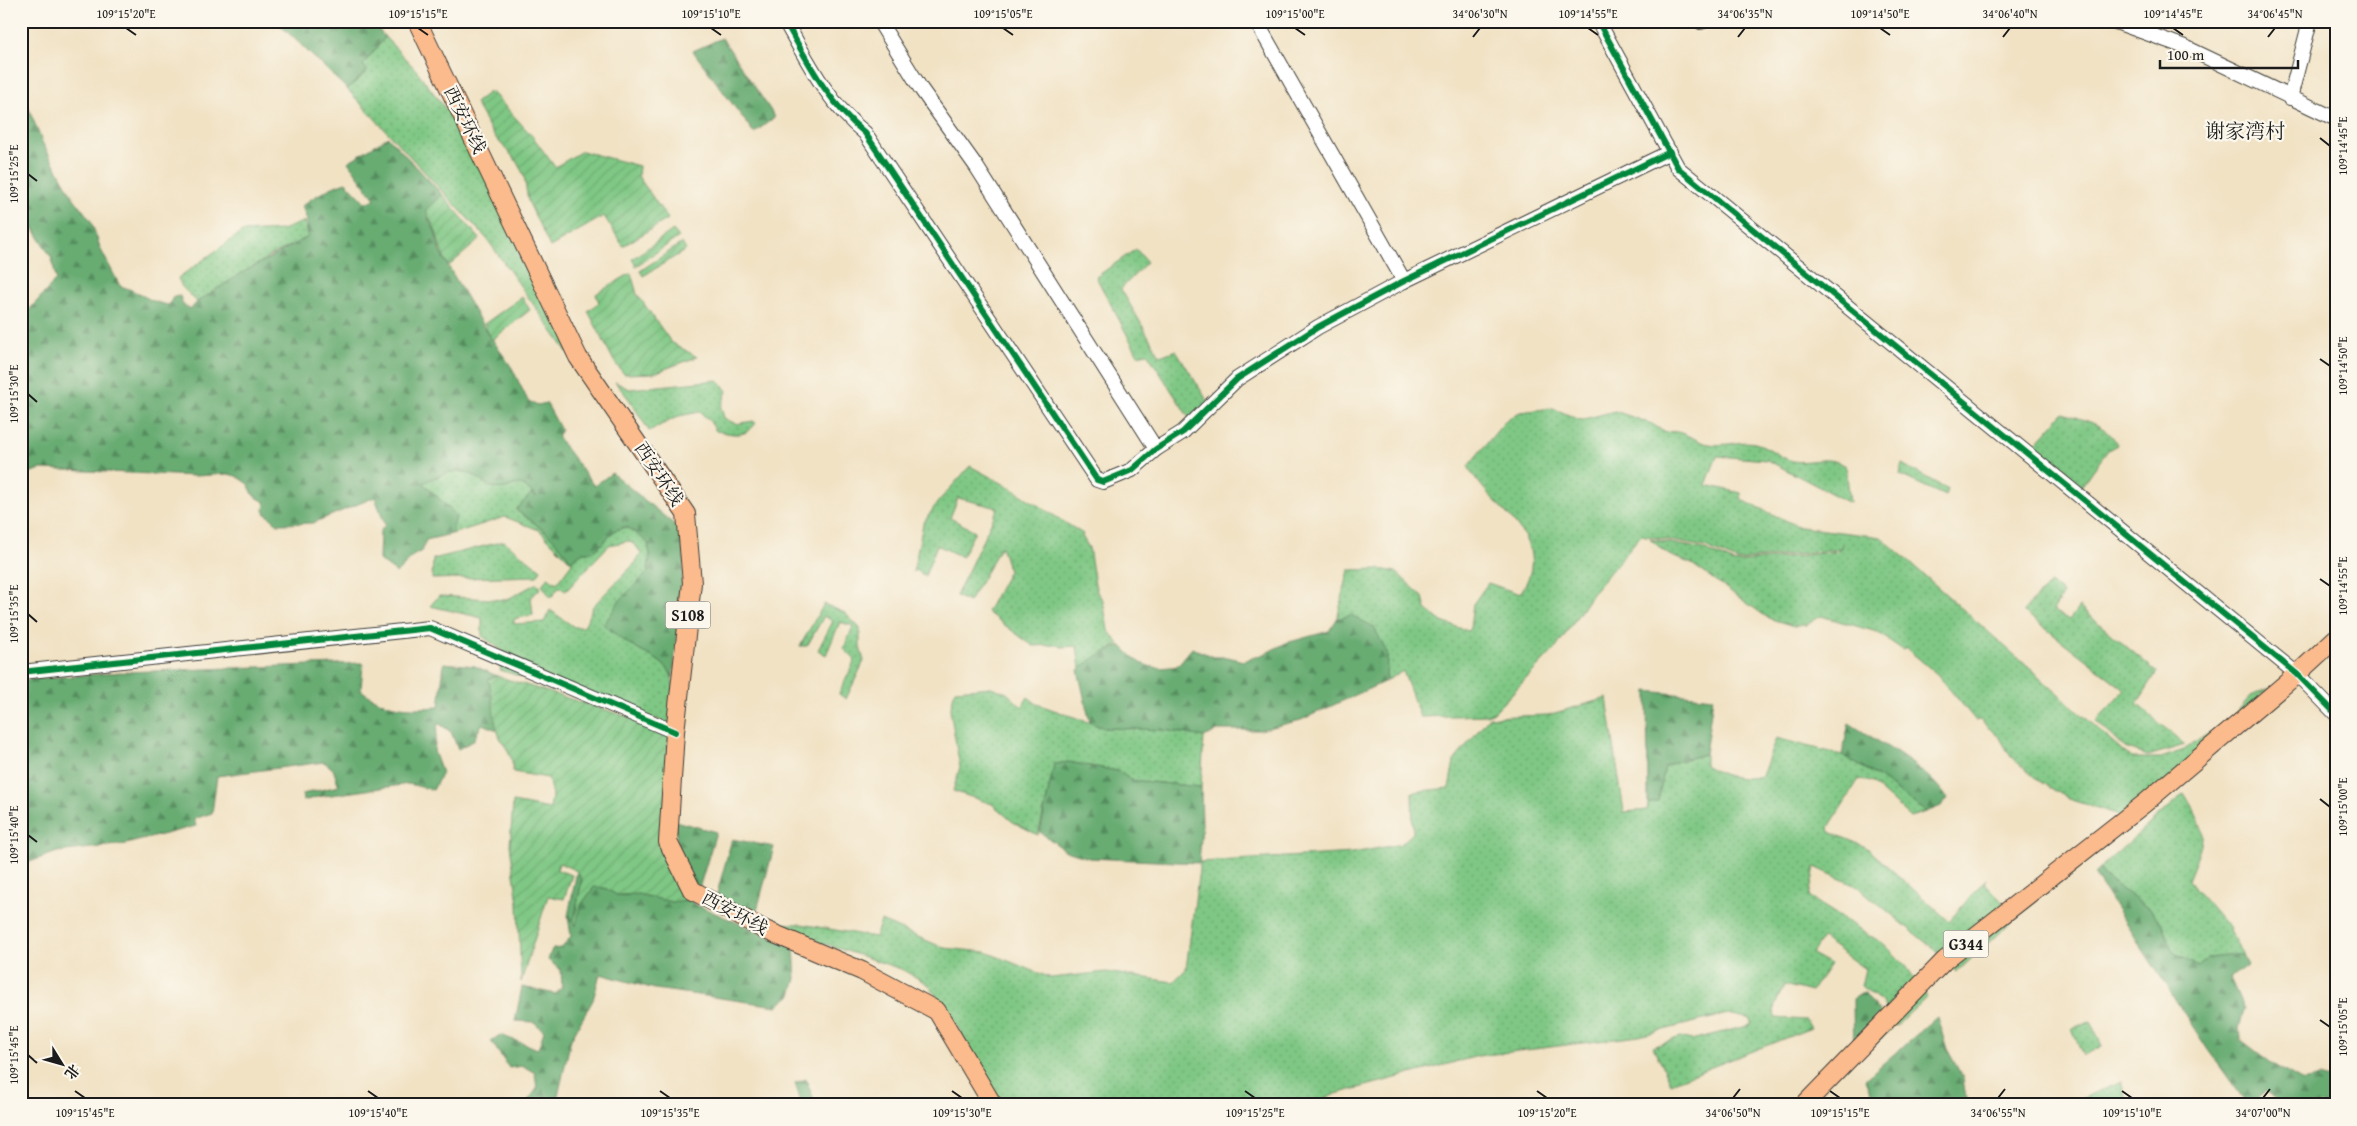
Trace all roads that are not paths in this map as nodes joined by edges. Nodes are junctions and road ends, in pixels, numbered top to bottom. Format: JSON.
{"nodes":[{"id":1,"x":417,"y":21,"type":"edge"},
{"id":2,"x":785,"y":21,"type":"edge"},
{"id":3,"x":879,"y":21,"type":"edge"},
{"id":4,"x":1256,"y":21,"type":"edge"},
{"id":5,"x":1598,"y":21,"type":"edge"},
{"id":6,"x":2113,"y":21,"type":"edge"},
{"id":7,"x":2310,"y":21,"type":"edge"},
{"id":8,"x":2290,"y":98,"type":"junction"},
{"id":9,"x":2336,"y":119,"type":"edge"},
{"id":10,"x":1670,"y":152,"type":"junction"},
{"id":11,"x":1404,"y":281,"type":"junction"},
{"id":12,"x":1156,"y":449,"type":"junction"},
{"id":13,"x":2336,"y":638,"type":"edge"},
{"id":14,"x":21,"y":672,"type":"edge"},
{"id":15,"x":2297,"y":674,"type":"junction"},
{"id":16,"x":2336,"y":714,"type":"edge"},
{"id":17,"x":675,"y":732,"type":"junction"},
{"id":18,"x":993,"y":1105,"type":"edge"},
{"id":19,"x":1804,"y":1105,"type":"edge"}],
"edges":[{"from":1,"to":17,"type":"main road","name":"西安环线","number":"S108"},
{"from":2,"to":12,"type":"street"},
{"from":3,"to":12,"type":"street"},
{"from":4,"to":11,"type":"street"},
{"from":5,"to":10,"type":"street"},
{"from":6,"to":8,"type":"street"},
{"from":7,"to":8,"type":"street"},
{"from":8,"to":9,"type":"street"},
{"from":10,"to":11,"type":"street"},
{"from":10,"to":15,"type":"street"},
{"from":11,"to":12,"type":"street"},
{"from":13,"to":15,"type":"main road","number":"G344"},
{"from":14,"to":17,"type":"street"},
{"from":15,"to":16,"type":"street"},
{"from":15,"to":19,"type":"main road","number":"G344"},
{"from":17,"to":18,"type":"main road","name":"西安环线","number":"S108"}]}
